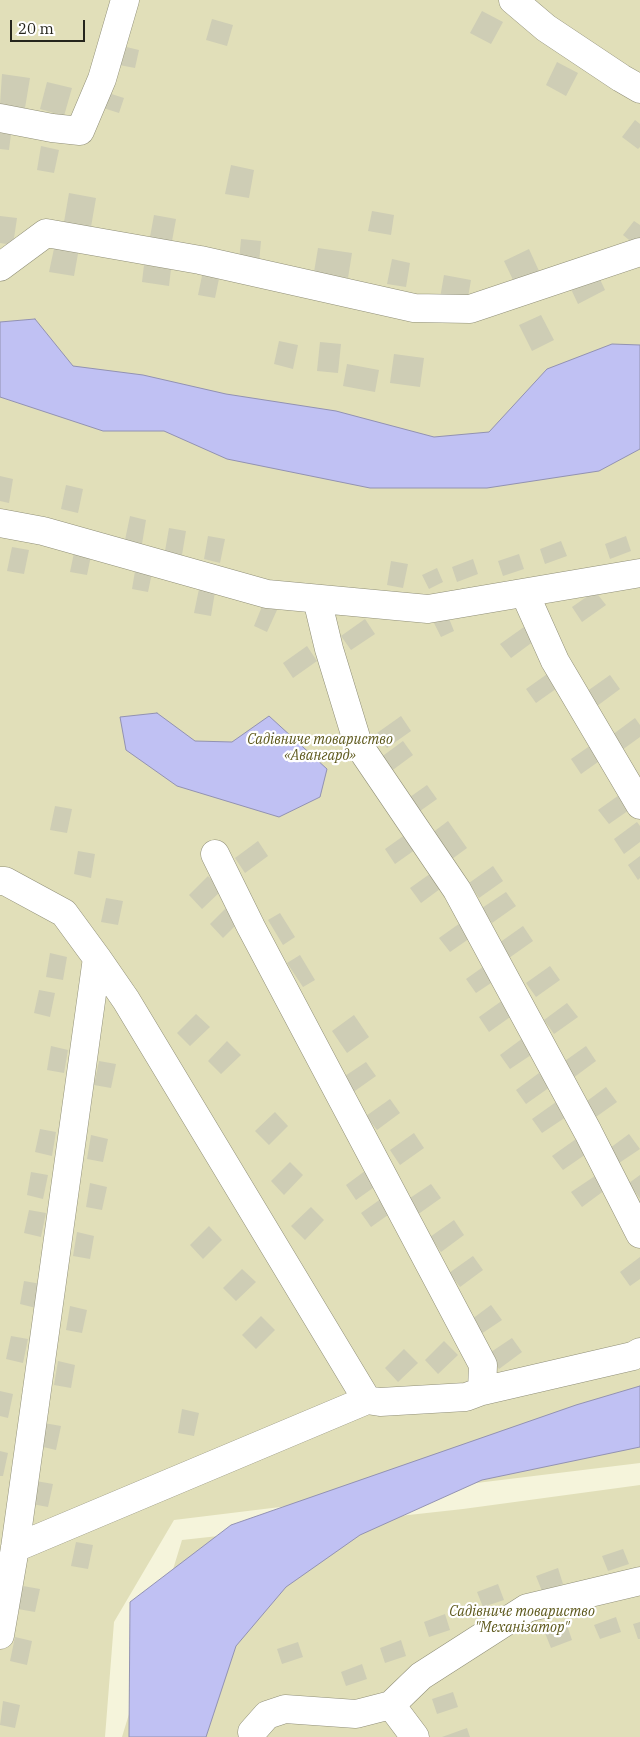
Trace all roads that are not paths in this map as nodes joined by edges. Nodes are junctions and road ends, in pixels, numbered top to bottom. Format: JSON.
{"nodes":[{"id":1,"x":125,"y":0,"type":"edge"},
{"id":2,"x":513,"y":0,"type":"edge"},
{"id":3,"x":640,"y":89,"type":"edge"},
{"id":4,"x":0,"y":118,"type":"edge"},
{"id":5,"x":640,"y":252,"type":"edge"},
{"id":6,"x":0,"y":267,"type":"edge"},
{"id":7,"x":0,"y":523,"type":"edge"},
{"id":8,"x":640,"y":573,"type":"edge"},
{"id":9,"x":525,"y":594,"type":"junction"},
{"id":10,"x":317,"y":599,"type":"junction"},
{"id":11,"x":640,"y":805,"type":"edge"},
{"id":12,"x":215,"y":854,"type":"dead end"},
{"id":13,"x":0,"y":881,"type":"edge"},
{"id":14,"x":97,"y":958,"type":"junction"},
{"id":15,"x":640,"y":1234,"type":"edge"},
{"id":16,"x":640,"y":1352,"type":"edge"},
{"id":17,"x":482,"y":1391,"type":"junction"},
{"id":18,"x":367,"y":1400,"type":"junction"},
{"id":19,"x":15,"y":1548,"type":"junction"},
{"id":20,"x":640,"y":1581,"type":"edge"},
{"id":21,"x":0,"y":1635,"type":"edge"},
{"id":22,"x":391,"y":1705,"type":"junction"},
{"id":23,"x":252,"y":1732,"type":"dead end"},
{"id":24,"x":415,"y":1737,"type":"edge"}],
"edges":[{"from":1,"to":4,"type":"street"},
{"from":2,"to":3,"type":"street"},
{"from":5,"to":6,"type":"street"},
{"from":7,"to":10,"type":"street"},
{"from":8,"to":9,"type":"street"},
{"from":9,"to":10,"type":"street"},
{"from":9,"to":11,"type":"street"},
{"from":10,"to":15,"type":"street"},
{"from":12,"to":17,"type":"street"},
{"from":13,"to":14,"type":"street"},
{"from":14,"to":18,"type":"street"},
{"from":14,"to":19,"type":"street"},
{"from":16,"to":17,"type":"street"},
{"from":17,"to":18,"type":"street"},
{"from":18,"to":19,"type":"street"},
{"from":19,"to":21,"type":"street"},
{"from":20,"to":22,"type":"street"},
{"from":22,"to":23,"type":"street"},
{"from":22,"to":24,"type":"street"}]}
